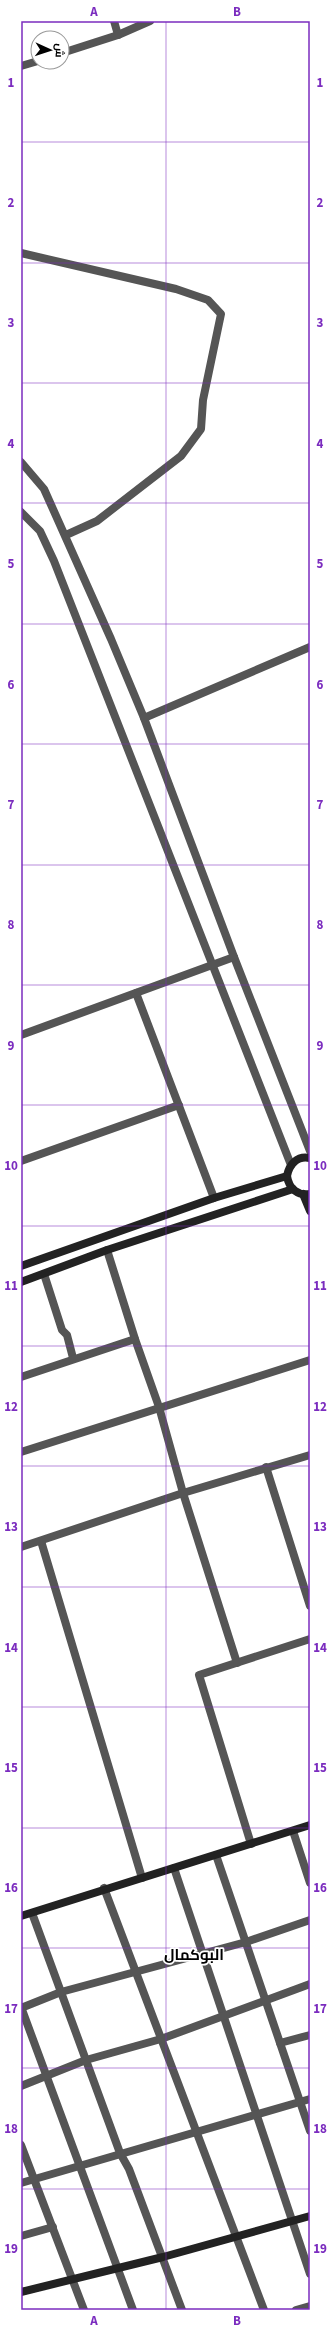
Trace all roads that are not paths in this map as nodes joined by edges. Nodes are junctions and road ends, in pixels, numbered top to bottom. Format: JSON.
{"nodes":[{"id":1,"x":114,"y":21,"type":"edge"},
{"id":2,"x":150,"y":21,"type":"edge"},
{"id":3,"x":118,"y":35,"type":"junction"},
{"id":4,"x":70,"y":50,"type":"edge"},
{"id":5,"x":21,"y":253,"type":"edge"},
{"id":6,"x":21,"y":462,"type":"edge"},
{"id":7,"x":21,"y":512,"type":"edge"},
{"id":8,"x":66,"y":535,"type":"junction"},
{"id":9,"x":310,"y":647,"type":"edge"},
{"id":10,"x":144,"y":718,"type":"junction"},
{"id":11,"x":234,"y":958,"type":"junction"},
{"id":12,"x":214,"y":964,"type":"junction"},
{"id":13,"x":136,"y":993,"type":"junction"},
{"id":14,"x":21,"y":1035,"type":"edge"},
{"id":15,"x":179,"y":1105,"type":"junction"},
{"id":16,"x":310,"y":1151,"type":"edge"},
{"id":17,"x":310,"y":1158,"type":"edge"},
{"id":18,"x":21,"y":1161,"type":"edge"},
{"id":19,"x":291,"y":1165,"type":"junction"},
{"id":20,"x":287,"y":1176,"type":"junction"},
{"id":21,"x":293,"y":1189,"type":"junction"},
{"id":22,"x":306,"y":1194,"type":"edge"},
{"id":23,"x":214,"y":1198,"type":"junction"},
{"id":24,"x":310,"y":1211,"type":"edge"},
{"id":25,"x":107,"y":1250,"type":"junction"},
{"id":26,"x":21,"y":1266,"type":"edge"},
{"id":27,"x":44,"y":1274,"type":"junction"},
{"id":28,"x":21,"y":1282,"type":"edge"},
{"id":29,"x":135,"y":1338,"type":"junction"},
{"id":30,"x":73,"y":1358,"type":"junction"},
{"id":31,"x":310,"y":1360,"type":"edge"},
{"id":32,"x":21,"y":1377,"type":"edge"},
{"id":33,"x":159,"y":1407,"type":"junction"},
{"id":34,"x":21,"y":1452,"type":"edge"},
{"id":35,"x":310,"y":1454,"type":"edge"},
{"id":36,"x":266,"y":1467,"type":"junction"},
{"id":37,"x":183,"y":1493,"type":"junction"},
{"id":38,"x":41,"y":1541,"type":"junction"},
{"id":39,"x":21,"y":1547,"type":"edge"},
{"id":40,"x":310,"y":1606,"type":"edge"},
{"id":41,"x":310,"y":1639,"type":"edge"},
{"id":42,"x":237,"y":1663,"type":"junction"},
{"id":43,"x":310,"y":1825,"type":"edge"},
{"id":44,"x":293,"y":1831,"type":"junction"},
{"id":45,"x":251,"y":1844,"type":"junction"},
{"id":46,"x":216,"y":1855,"type":"junction"},
{"id":47,"x":174,"y":1868,"type":"junction"},
{"id":48,"x":142,"y":1878,"type":"junction"},
{"id":49,"x":310,"y":1883,"type":"edge"},
{"id":50,"x":104,"y":1888,"type":"junction"},
{"id":51,"x":32,"y":1913,"type":"junction"},
{"id":52,"x":21,"y":1916,"type":"edge"},
{"id":53,"x":310,"y":1920,"type":"edge"},
{"id":54,"x":246,"y":1942,"type":"junction"},
{"id":55,"x":202,"y":1953,"type":"junction"},
{"id":56,"x":135,"y":1972,"type":"junction"},
{"id":57,"x":310,"y":1984,"type":"edge"},
{"id":58,"x":61,"y":1992,"type":"junction"},
{"id":59,"x":266,"y":2000,"type":"junction"},
{"id":60,"x":21,"y":2008,"type":"edge"},
{"id":61,"x":223,"y":2016,"type":"junction"},
{"id":62,"x":310,"y":2034,"type":"edge"},
{"id":63,"x":161,"y":2039,"type":"junction"},
{"id":64,"x":280,"y":2043,"type":"junction"},
{"id":65,"x":86,"y":2060,"type":"junction"},
{"id":66,"x":47,"y":2076,"type":"junction"},
{"id":67,"x":21,"y":2086,"type":"edge"},
{"id":68,"x":310,"y":2099,"type":"edge"},
{"id":69,"x":300,"y":2102,"type":"junction"},
{"id":70,"x":256,"y":2114,"type":"junction"},
{"id":71,"x":310,"y":2131,"type":"edge"},
{"id":72,"x":196,"y":2132,"type":"junction"},
{"id":73,"x":21,"y":2145,"type":"edge"},
{"id":74,"x":120,"y":2153,"type":"junction"},
{"id":75,"x":81,"y":2166,"type":"junction"},
{"id":76,"x":34,"y":2179,"type":"junction"},
{"id":77,"x":21,"y":2183,"type":"edge"},
{"id":78,"x":310,"y":2216,"type":"edge"},
{"id":79,"x":292,"y":2221,"type":"junction"},
{"id":80,"x":53,"y":2227,"type":"junction"},
{"id":81,"x":21,"y":2236,"type":"edge"},
{"id":82,"x":235,"y":2236,"type":"junction"},
{"id":83,"x":163,"y":2257,"type":"junction"},
{"id":84,"x":118,"y":2268,"type":"junction"},
{"id":85,"x":310,"y":2274,"type":"edge"},
{"id":86,"x":72,"y":2279,"type":"junction"},
{"id":87,"x":21,"y":2292,"type":"edge"},
{"id":88,"x":310,"y":2306,"type":"edge"},
{"id":89,"x":84,"y":2310,"type":"edge"},
{"id":90,"x":133,"y":2310,"type":"edge"},
{"id":91,"x":182,"y":2310,"type":"edge"},
{"id":92,"x":264,"y":2310,"type":"edge"},
{"id":93,"x":296,"y":2310,"type":"edge"}],
"edges":[{"from":1,"to":3,"type":"street"},
{"from":2,"to":3,"type":"street"},
{"from":3,"to":4,"type":"street"},
{"from":5,"to":8,"type":"street"},
{"from":6,"to":8,"type":"street"},
{"from":7,"to":12,"type":"street"},
{"from":8,"to":10,"type":"street"},
{"from":9,"to":10,"type":"street"},
{"from":10,"to":11,"type":"street"},
{"from":11,"to":12,"type":"street"},
{"from":11,"to":16,"type":"street"},
{"from":12,"to":13,"type":"street"},
{"from":12,"to":19,"type":"street"},
{"from":13,"to":14,"type":"street"},
{"from":13,"to":15,"type":"street"},
{"from":15,"to":18,"type":"street"},
{"from":15,"to":23,"type":"street"},
{"from":17,"to":19,"type":"street"},
{"from":19,"to":20,"type":"street"},
{"from":20,"to":21,"type":"street"},
{"from":20,"to":23,"type":"street"},
{"from":21,"to":22,"type":"street"},
{"from":21,"to":25,"type":"street"},
{"from":22,"to":24,"type":"street"},
{"from":23,"to":26,"type":"street"},
{"from":25,"to":27,"type":"street"},
{"from":25,"to":29,"type":"street"},
{"from":27,"to":28,"type":"street"},
{"from":27,"to":30,"type":"street"},
{"from":29,"to":30,"type":"street"},
{"from":29,"to":33,"type":"street"},
{"from":30,"to":32,"type":"street"},
{"from":31,"to":33,"type":"street"},
{"from":33,"to":34,"type":"street"},
{"from":33,"to":37,"type":"street"},
{"from":35,"to":36,"type":"street"},
{"from":36,"to":37,"type":"street"},
{"from":36,"to":40,"type":"street"},
{"from":37,"to":38,"type":"street"},
{"from":37,"to":42,"type":"street"},
{"from":38,"to":39,"type":"street"},
{"from":38,"to":48,"type":"street"},
{"from":41,"to":42,"type":"street"},
{"from":42,"to":45,"type":"street"},
{"from":43,"to":44,"type":"street"},
{"from":44,"to":45,"type":"street"},
{"from":44,"to":49,"type":"street"},
{"from":45,"to":46,"type":"street"},
{"from":46,"to":47,"type":"street"},
{"from":46,"to":54,"type":"street"},
{"from":47,"to":48,"type":"street"},
{"from":47,"to":55,"type":"street"},
{"from":48,"to":50,"type":"street"},
{"from":50,"to":51,"type":"street"},
{"from":50,"to":56,"type":"street"},
{"from":51,"to":52,"type":"street"},
{"from":51,"to":58,"type":"street"},
{"from":53,"to":54,"type":"street"},
{"from":54,"to":55,"type":"street"},
{"from":54,"to":59,"type":"street"},
{"from":55,"to":56,"type":"street"},
{"from":55,"to":61,"type":"street"},
{"from":56,"to":58,"type":"street"},
{"from":56,"to":63,"type":"street"},
{"from":57,"to":59,"type":"street"},
{"from":58,"to":60,"type":"street"},
{"from":58,"to":65,"type":"street"},
{"from":59,"to":61,"type":"street"},
{"from":59,"to":64,"type":"street"},
{"from":60,"to":66,"type":"street"},
{"from":61,"to":63,"type":"street"},
{"from":61,"to":70,"type":"street"},
{"from":62,"to":64,"type":"street"},
{"from":63,"to":65,"type":"street"},
{"from":63,"to":72,"type":"street"},
{"from":64,"to":69,"type":"street"},
{"from":65,"to":66,"type":"street"},
{"from":65,"to":74,"type":"street"},
{"from":66,"to":67,"type":"street"},
{"from":66,"to":75,"type":"street"},
{"from":68,"to":69,"type":"street"},
{"from":69,"to":70,"type":"street"},
{"from":69,"to":71,"type":"street"},
{"from":70,"to":72,"type":"street"},
{"from":70,"to":79,"type":"street"},
{"from":72,"to":74,"type":"street"},
{"from":72,"to":82,"type":"street"},
{"from":73,"to":76,"type":"street"},
{"from":74,"to":75,"type":"street"},
{"from":74,"to":83,"type":"street"},
{"from":75,"to":76,"type":"street"},
{"from":75,"to":84,"type":"street"},
{"from":76,"to":77,"type":"street"},
{"from":76,"to":80,"type":"street"},
{"from":78,"to":79,"type":"street"},
{"from":79,"to":82,"type":"street"},
{"from":79,"to":85,"type":"street"},
{"from":80,"to":81,"type":"street"},
{"from":80,"to":86,"type":"street"},
{"from":82,"to":83,"type":"street"},
{"from":82,"to":92,"type":"street"},
{"from":83,"to":84,"type":"street"},
{"from":83,"to":91,"type":"street"},
{"from":84,"to":86,"type":"street"},
{"from":84,"to":90,"type":"street"},
{"from":86,"to":87,"type":"street"},
{"from":86,"to":89,"type":"street"},
{"from":88,"to":93,"type":"street"}]}
